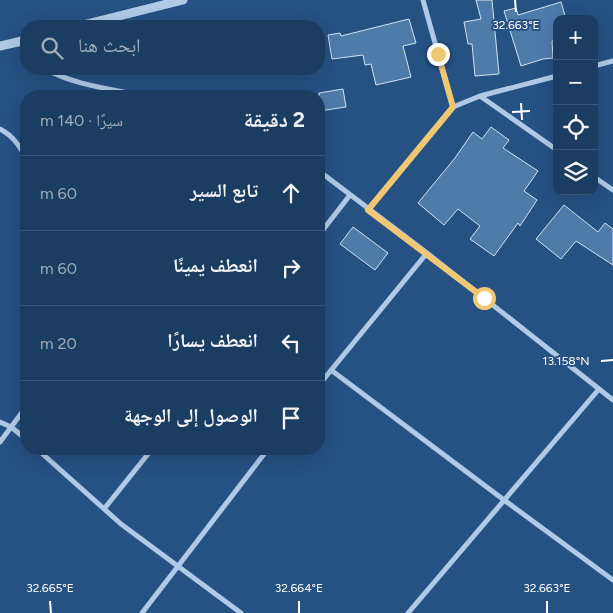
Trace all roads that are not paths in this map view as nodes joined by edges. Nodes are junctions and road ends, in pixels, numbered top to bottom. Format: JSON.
{"nodes":[{"id":1,"x":183,"y":0,"type":"edge"},
{"id":2,"x":424,"y":0,"type":"edge"},
{"id":3,"x":103,"y":20,"type":"edge"},
{"id":4,"x":20,"y":43,"type":"edge"},
{"id":5,"x":0,"y":46,"type":"edge"},
{"id":6,"x":613,"y":62,"type":"edge"},
{"id":7,"x":598,"y":65,"type":"edge"},
{"id":8,"x":57,"y":75,"type":"edge"},
{"id":9,"x":553,"y":77,"type":"edge"},
{"id":10,"x":117,"y":90,"type":"edge"},
{"id":11,"x":480,"y":96,"type":"junction"},
{"id":12,"x":453,"y":107,"type":"junction"},
{"id":13,"x":0,"y":128,"type":"edge"},
{"id":14,"x":20,"y":147,"type":"edge"},
{"id":15,"x":553,"y":147,"type":"edge"},
{"id":16,"x":325,"y":176,"type":"edge"},
{"id":17,"x":598,"y":180,"type":"edge"},
{"id":18,"x":613,"y":190,"type":"edge"},
{"id":19,"x":350,"y":195,"type":"junction"},
{"id":20,"x":368,"y":210,"type":"junction"},
{"id":21,"x":325,"y":227,"type":"edge"},
{"id":22,"x":426,"y":253,"type":"junction"},
{"id":23,"x":331,"y":370,"type":"junction"},
{"id":24,"x":325,"y":378,"type":"edge"},
{"id":25,"x":599,"y":390,"type":"junction"},
{"id":26,"x":613,"y":400,"type":"edge"},
{"id":27,"x":20,"y":414,"type":"edge"},
{"id":28,"x":0,"y":422,"type":"edge"},
{"id":29,"x":10,"y":427,"type":"junction"},
{"id":30,"x":20,"y":434,"type":"edge"},
{"id":31,"x":0,"y":442,"type":"edge"},
{"id":32,"x":44,"y":455,"type":"edge"},
{"id":33,"x":147,"y":455,"type":"edge"},
{"id":34,"x":263,"y":455,"type":"edge"},
{"id":35,"x":504,"y":500,"type":"junction"},
{"id":36,"x":104,"y":509,"type":"junction"},
{"id":37,"x":178,"y":565,"type":"junction"},
{"id":38,"x":613,"y":580,"type":"edge"},
{"id":39,"x":142,"y":613,"type":"edge"},
{"id":40,"x":241,"y":613,"type":"edge"},
{"id":41,"x":408,"y":613,"type":"edge"}],
"edges":[{"from":1,"to":3,"type":"street"},
{"from":2,"to":12,"type":"street"},
{"from":4,"to":5,"type":"street"},
{"from":6,"to":7,"type":"street"},
{"from":8,"to":10,"type":"street"},
{"from":9,"to":11,"type":"street"},
{"from":11,"to":12,"type":"street"},
{"from":11,"to":15,"type":"street"},
{"from":12,"to":20,"type":"street"},
{"from":13,"to":14,"type":"street"},
{"from":16,"to":19,"type":"street"},
{"from":17,"to":18,"type":"street"},
{"from":19,"to":20,"type":"street"},
{"from":19,"to":21,"type":"street"},
{"from":20,"to":22,"type":"street"},
{"from":22,"to":23,"type":"street"},
{"from":22,"to":25,"type":"street"},
{"from":23,"to":24,"type":"street"},
{"from":23,"to":35,"type":"street"},
{"from":25,"to":26,"type":"street"},
{"from":25,"to":35,"type":"street"},
{"from":27,"to":29,"type":"street"},
{"from":28,"to":29,"type":"street"},
{"from":29,"to":30,"type":"street"},
{"from":29,"to":31,"type":"street"},
{"from":32,"to":36,"type":"street"},
{"from":33,"to":36,"type":"street"},
{"from":34,"to":37,"type":"street"},
{"from":35,"to":38,"type":"street"},
{"from":35,"to":41,"type":"street"},
{"from":36,"to":37,"type":"street"},
{"from":37,"to":39,"type":"street"},
{"from":37,"to":40,"type":"street"}]}
